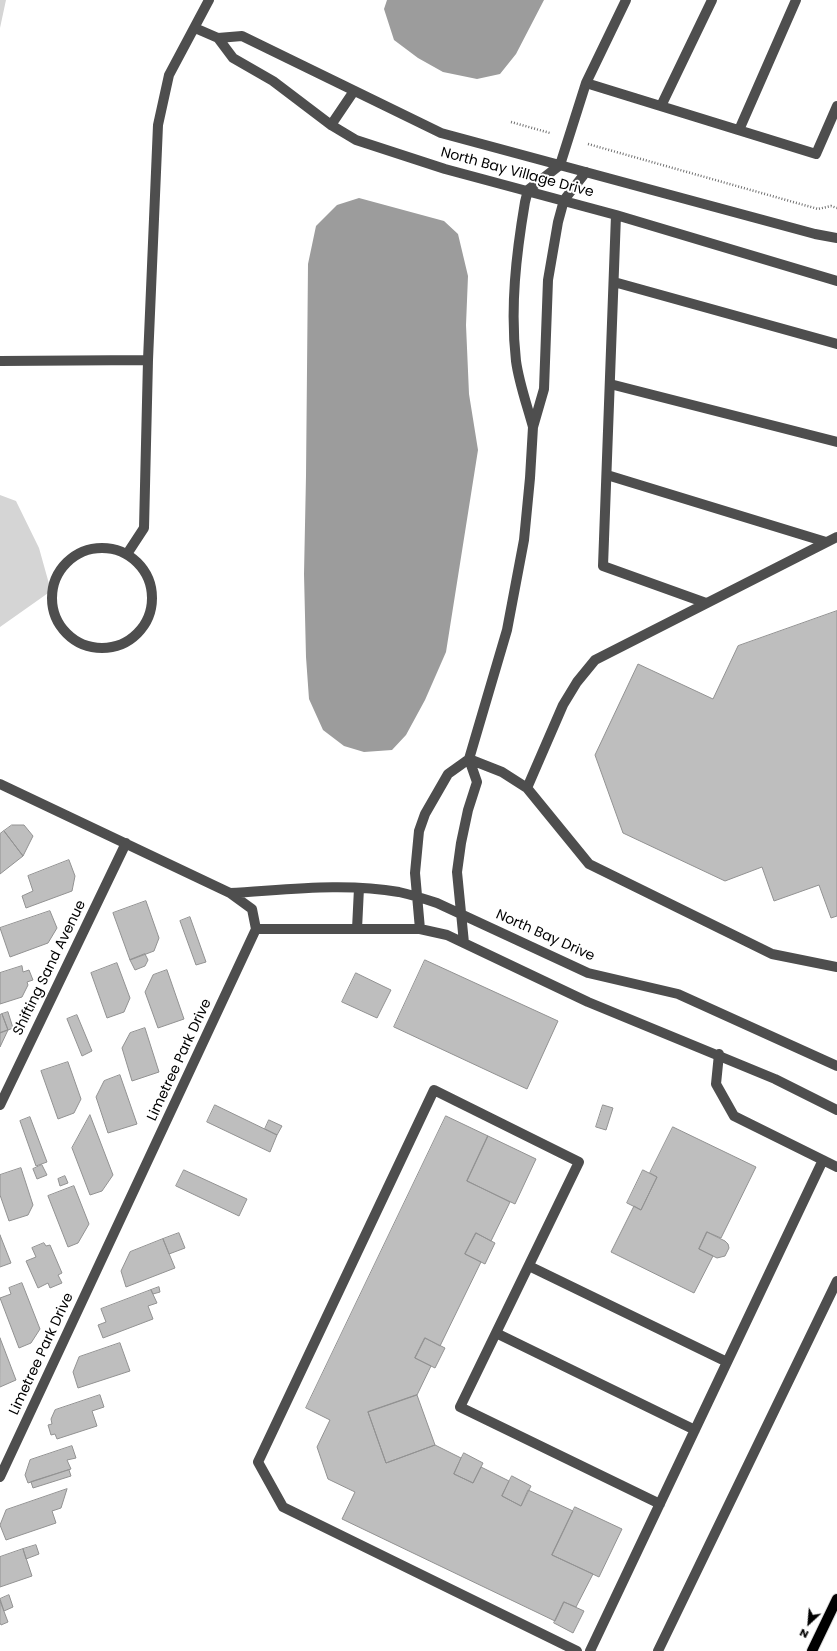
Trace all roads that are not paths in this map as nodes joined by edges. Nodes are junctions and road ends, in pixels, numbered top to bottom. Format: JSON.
{"nodes":[{"id":1,"x":209,"y":0,"type":"edge"},
{"id":2,"x":626,"y":0,"type":"edge"},
{"id":3,"x":712,"y":0,"type":"edge"},
{"id":4,"x":796,"y":0,"type":"edge"},
{"id":5,"x":195,"y":28,"type":"junction"},
{"id":6,"x":218,"y":38,"type":"junction"},
{"id":7,"x":586,"y":83,"type":"junction"},
{"id":8,"x":354,"y":91,"type":"junction"},
{"id":9,"x":661,"y":106,"type":"junction"},
{"id":10,"x":837,"y":106,"type":"edge"},
{"id":11,"x":331,"y":125,"type":"junction"},
{"id":12,"x":739,"y":130,"type":"junction"},
{"id":13,"x":560,"y":165,"type":"junction"},
{"id":14,"x":586,"y":172,"type":"junction"},
{"id":15,"x":528,"y":190,"type":"junction"},
{"id":16,"x":564,"y":200,"type":"junction"},
{"id":17,"x":616,"y":215,"type":"junction"},
{"id":18,"x":837,"y":238,"type":"edge"},
{"id":19,"x":837,"y":281,"type":"edge"},
{"id":20,"x":614,"y":282,"type":"junction"},
{"id":21,"x":837,"y":344,"type":"edge"},
{"id":22,"x":148,"y":360,"type":"junction"},
{"id":23,"x":0,"y":361,"type":"edge"},
{"id":24,"x":610,"y":384,"type":"junction"},
{"id":25,"x":533,"y":427,"type":"junction"},
{"id":26,"x":837,"y":442,"type":"edge"},
{"id":27,"x":607,"y":475,"type":"junction"},
{"id":28,"x":837,"y":537,"type":"edge"},
{"id":29,"x":826,"y":542,"type":"junction"},
{"id":30,"x":127,"y":554,"type":"junction"},
{"id":31,"x":706,"y":603,"type":"junction"},
{"id":32,"x":470,"y":759,"type":"junction"},
{"id":33,"x":0,"y":784,"type":"edge"},
{"id":34,"x":527,"y":788,"type":"junction"},
{"id":35,"x":126,"y":843,"type":"junction"},
{"id":36,"x":359,"y":888,"type":"junction"},
{"id":37,"x":230,"y":893,"type":"junction"},
{"id":38,"x":418,"y":898,"type":"junction"},
{"id":39,"x":462,"y":914,"type":"junction"},
{"id":40,"x":420,"y":928,"type":"junction"},
{"id":41,"x":256,"y":929,"type":"junction"},
{"id":42,"x":357,"y":929,"type":"junction"},
{"id":43,"x":464,"y":943,"type":"junction"},
{"id":44,"x":837,"y":967,"type":"edge"},
{"id":45,"x":718,"y":1054,"type":"junction"},
{"id":46,"x":837,"y":1066,"type":"edge"},
{"id":47,"x":0,"y":1105,"type":"edge"},
{"id":48,"x":837,"y":1110,"type":"edge"},
{"id":49,"x":823,"y":1160,"type":"junction"},
{"id":50,"x":837,"y":1167,"type":"edge"},
{"id":51,"x":529,"y":1266,"type":"junction"},
{"id":52,"x":837,"y":1281,"type":"edge"},
{"id":53,"x":496,"y":1333,"type":"junction"},
{"id":54,"x":727,"y":1362,"type":"junction"},
{"id":55,"x":695,"y":1430,"type":"junction"},
{"id":56,"x":0,"y":1477,"type":"edge"},
{"id":57,"x":660,"y":1504,"type":"junction"},
{"id":58,"x":837,"y":1599,"type":"edge"},
{"id":59,"x":577,"y":1651,"type":"edge"},
{"id":60,"x":590,"y":1651,"type":"edge"},
{"id":61,"x":658,"y":1651,"type":"edge"},
{"id":62,"x":812,"y":1651,"type":"edge"}],
"edges":[{"from":1,"to":5,"type":"street"},
{"from":2,"to":7,"type":"street"},
{"from":3,"to":9,"type":"street"},
{"from":4,"to":12,"type":"street"},
{"from":5,"to":6,"type":"street","name":"North Bay Village Drive"},
{"from":5,"to":22,"type":"street"},
{"from":6,"to":8,"type":"street","name":"North Bay Village Drive"},
{"from":6,"to":11,"type":"street","name":"North Bay Village Drive"},
{"from":7,"to":9,"type":"street"},
{"from":7,"to":13,"type":"street"},
{"from":8,"to":11,"type":"street"},
{"from":8,"to":13,"type":"street","name":"North Bay Village Drive"},
{"from":9,"to":12,"type":"street"},
{"from":10,"to":12,"type":"street"},
{"from":11,"to":15,"type":"street","name":"North Bay Village Drive"},
{"from":13,"to":14,"type":"street","name":"North Bay Village Drive"},
{"from":13,"to":15,"type":"street"},
{"from":14,"to":16,"type":"street"},
{"from":14,"to":18,"type":"street","name":"North Bay Village Drive"},
{"from":15,"to":16,"type":"street","name":"North Bay Village Drive"},
{"from":15,"to":25,"type":"street"},
{"from":16,"to":17,"type":"street","name":"North Bay Village Drive"},
{"from":16,"to":25,"type":"street"},
{"from":17,"to":19,"type":"street","name":"North Bay Village Drive"},
{"from":17,"to":20,"type":"street"},
{"from":20,"to":21,"type":"street"},
{"from":20,"to":24,"type":"street"},
{"from":22,"to":23,"type":"street"},
{"from":22,"to":30,"type":"street"},
{"from":24,"to":26,"type":"street"},
{"from":24,"to":27,"type":"street"},
{"from":25,"to":32,"type":"street"},
{"from":27,"to":29,"type":"street"},
{"from":27,"to":31,"type":"street"},
{"from":28,"to":29,"type":"street"},
{"from":29,"to":31,"type":"street"},
{"from":30,"to":30,"type":"street"},
{"from":31,"to":34,"type":"street"},
{"from":32,"to":34,"type":"street"},
{"from":32,"to":38,"type":"street"},
{"from":32,"to":39,"type":"street"},
{"from":33,"to":35,"type":"street"},
{"from":34,"to":44,"type":"street"},
{"from":35,"to":37,"type":"street"},
{"from":35,"to":47,"type":"street","name":"Shifting Sand Avenue"},
{"from":36,"to":37,"type":"street","name":"North Bay Drive"},
{"from":36,"to":38,"type":"street","name":"North Bay Drive"},
{"from":36,"to":42,"type":"street"},
{"from":37,"to":41,"type":"street"},
{"from":38,"to":39,"type":"street","name":"North Bay Drive"},
{"from":38,"to":40,"type":"street"},
{"from":39,"to":43,"type":"street"},
{"from":39,"to":46,"type":"street","name":"North Bay Drive"},
{"from":40,"to":42,"type":"street"},
{"from":40,"to":43,"type":"street"},
{"from":41,"to":42,"type":"street"},
{"from":41,"to":56,"type":"street","name":"Limetree Park Drive"},
{"from":43,"to":45,"type":"street"},
{"from":45,"to":48,"type":"street"},
{"from":45,"to":49,"type":"street"},
{"from":49,"to":50,"type":"street"},
{"from":49,"to":54,"type":"street"},
{"from":51,"to":53,"type":"street"},
{"from":51,"to":54,"type":"street"},
{"from":51,"to":59,"type":"street"},
{"from":52,"to":61,"type":"street"},
{"from":53,"to":55,"type":"street"},
{"from":53,"to":57,"type":"street"},
{"from":54,"to":55,"type":"street"},
{"from":55,"to":57,"type":"street"},
{"from":57,"to":60,"type":"street"},
{"from":58,"to":62,"type":"main road"}]}
